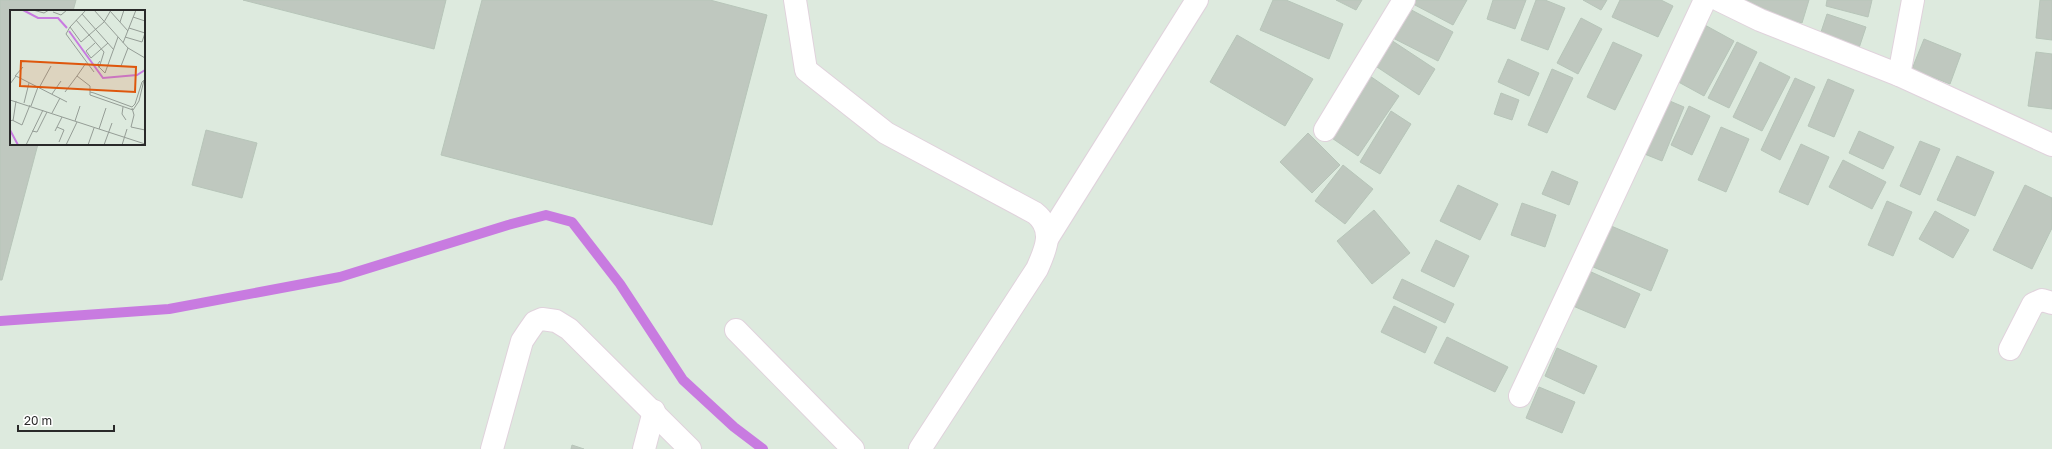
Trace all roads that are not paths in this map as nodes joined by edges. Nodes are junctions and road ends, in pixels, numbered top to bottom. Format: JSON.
{"nodes":[{"id":1,"x":795,"y":0,"type":"edge"},
{"id":2,"x":1197,"y":0,"type":"edge"},
{"id":3,"x":1404,"y":0,"type":"edge"},
{"id":4,"x":1913,"y":0,"type":"edge"},
{"id":5,"x":1719,"y":1,"type":"edge"},
{"id":6,"x":1899,"y":75,"type":"junction"},
{"id":7,"x":1325,"y":130,"type":"dead end"},
{"id":8,"x":2052,"y":145,"type":"edge"},
{"id":9,"x":1047,"y":239,"type":"junction"},
{"id":10,"x":2052,"y":303,"type":"edge"},
{"id":11,"x":736,"y":330,"type":"dead end"},
{"id":12,"x":2010,"y":349,"type":"dead end"},
{"id":13,"x":1520,"y":396,"type":"dead end"},
{"id":14,"x":654,"y":411,"type":"junction"},
{"id":15,"x":492,"y":449,"type":"edge"},
{"id":16,"x":644,"y":449,"type":"edge"},
{"id":17,"x":690,"y":449,"type":"edge"},
{"id":18,"x":853,"y":449,"type":"edge"},
{"id":19,"x":920,"y":449,"type":"edge"}],
"edges":[{"from":1,"to":9,"type":"street"},
{"from":2,"to":9,"type":"street"},
{"from":3,"to":7,"type":"street"},
{"from":4,"to":6,"type":"street"},
{"from":5,"to":6,"type":"street"},
{"from":5,"to":13,"type":"street"},
{"from":6,"to":8,"type":"street"},
{"from":9,"to":19,"type":"street"},
{"from":10,"to":12,"type":"street"},
{"from":11,"to":18,"type":"street"},
{"from":14,"to":15,"type":"street"},
{"from":14,"to":16,"type":"street"},
{"from":14,"to":17,"type":"street"}]}
